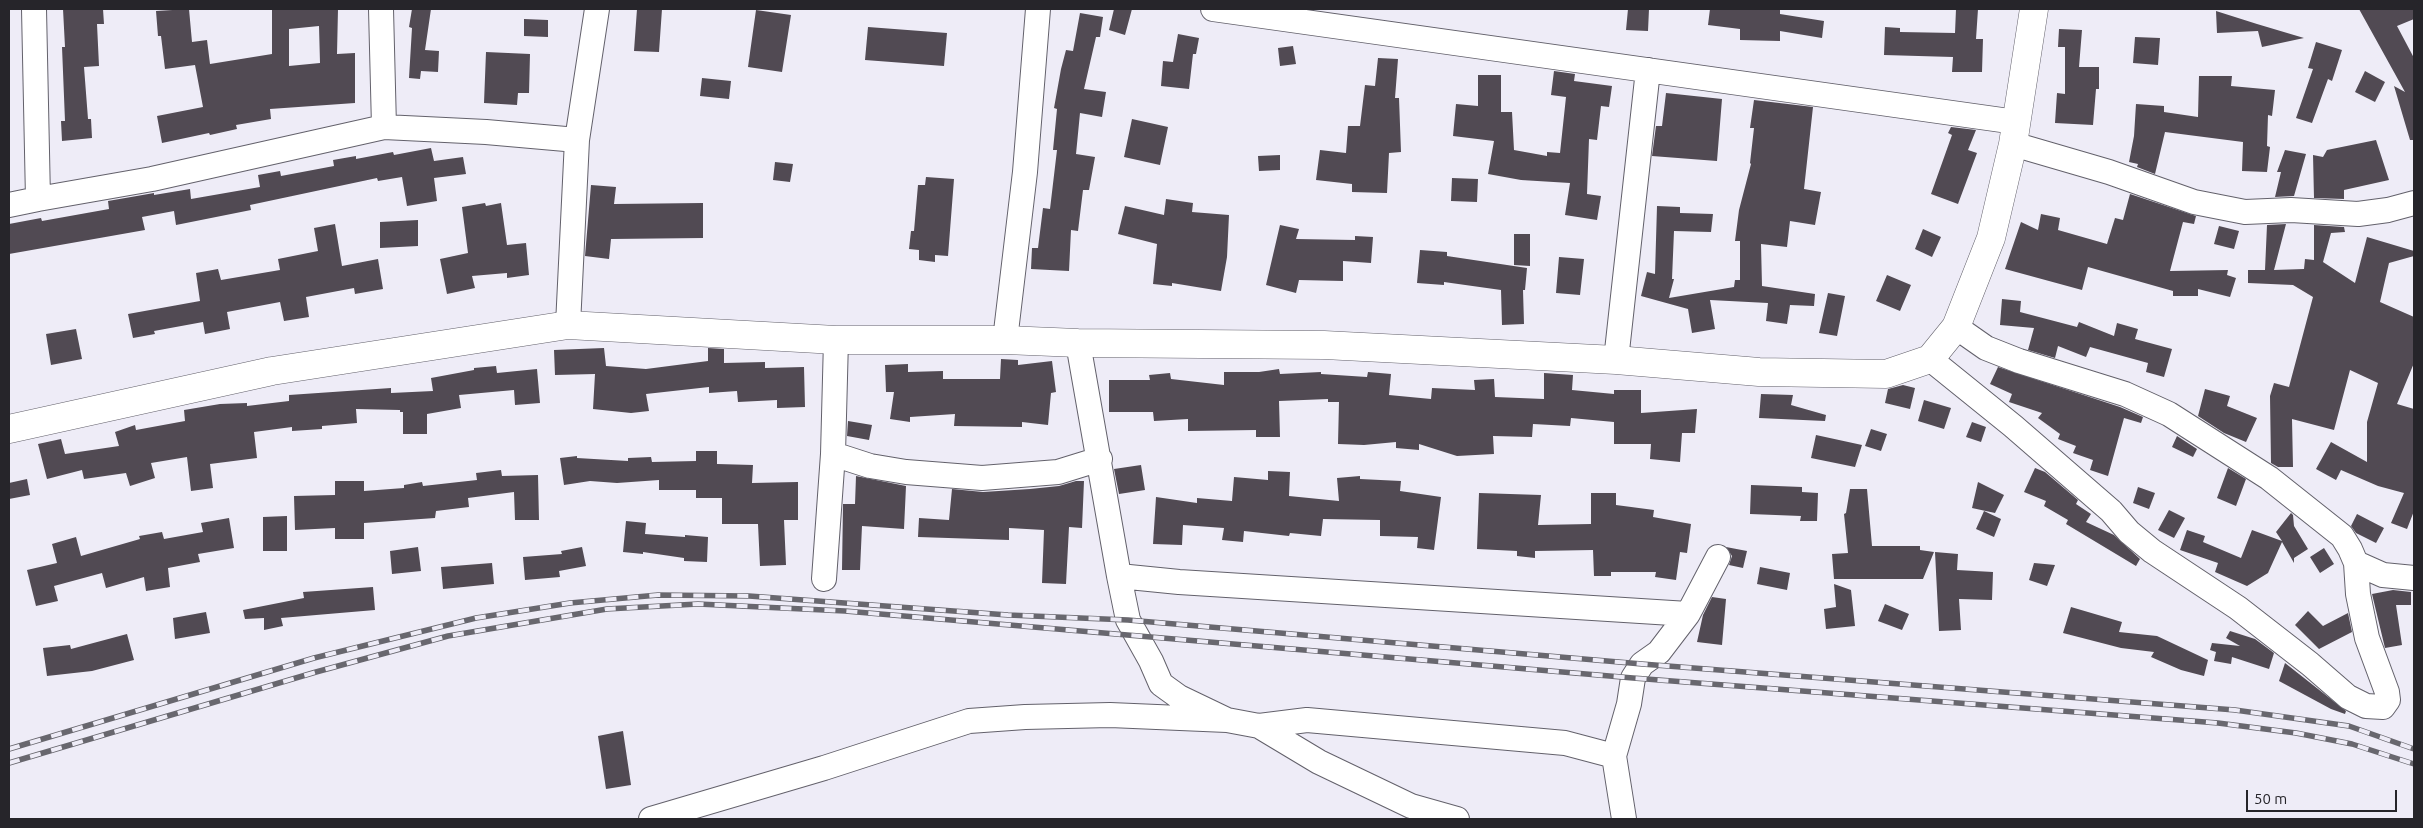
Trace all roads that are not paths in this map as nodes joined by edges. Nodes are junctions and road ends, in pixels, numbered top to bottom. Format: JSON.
{"nodes":[{"id":1,"x":34,"y":9,"type":"edge"},
{"id":2,"x":381,"y":9,"type":"edge"},
{"id":3,"x":597,"y":9,"type":"edge"},
{"id":4,"x":1038,"y":9,"type":"edge"},
{"id":5,"x":1214,"y":9,"type":"edge"},
{"id":6,"x":2034,"y":9,"type":"edge"},
{"id":7,"x":1648,"y":70,"type":"junction"},
{"id":8,"x":384,"y":127,"type":"junction"},
{"id":9,"x":2014,"y":133,"type":"junction"},
{"id":10,"x":577,"y":140,"type":"junction"},
{"id":11,"x":38,"y":199,"type":"junction"},
{"id":12,"x":2414,"y":203,"type":"edge"},
{"id":13,"x":9,"y":205,"type":"edge"},
{"id":14,"x":568,"y":325,"type":"junction"},
{"id":15,"x":1956,"y":327,"type":"junction"},
{"id":16,"x":836,"y":340,"type":"junction"},
{"id":17,"x":1005,"y":340,"type":"junction"},
{"id":18,"x":1078,"y":343,"type":"junction"},
{"id":19,"x":1930,"y":359,"type":"junction"},
{"id":20,"x":1616,"y":360,"type":"junction"},
{"id":21,"x":9,"y":430,"type":"edge"},
{"id":22,"x":833,"y":454,"type":"junction"},
{"id":23,"x":1100,"y":459,"type":"junction"},
{"id":24,"x":1718,"y":557,"type":"dead end"},
{"id":25,"x":2356,"y":563,"type":"junction"},
{"id":26,"x":1120,"y":576,"type":"junction"},
{"id":27,"x":2414,"y":578,"type":"edge"},
{"id":28,"x":824,"y":579,"type":"dead end"},
{"id":29,"x":1688,"y":614,"type":"junction"},
{"id":30,"x":1228,"y":720,"type":"junction"},
{"id":31,"x":1259,"y":726,"type":"junction"},
{"id":32,"x":1614,"y":756,"type":"junction"},
{"id":33,"x":651,"y":819,"type":"edge"},
{"id":34,"x":1456,"y":819,"type":"edge"},
{"id":35,"x":1624,"y":819,"type":"edge"}],
"edges":[{"from":1,"to":11,"type":"street"},
{"from":2,"to":8,"type":"street"},
{"from":3,"to":10,"type":"street"},
{"from":4,"to":17,"type":"street"},
{"from":5,"to":7,"type":"street"},
{"from":6,"to":9,"type":"street"},
{"from":7,"to":9,"type":"street"},
{"from":7,"to":20,"type":"street"},
{"from":8,"to":10,"type":"street"},
{"from":8,"to":11,"type":"street"},
{"from":9,"to":12,"type":"street"},
{"from":9,"to":15,"type":"street"},
{"from":10,"to":14,"type":"street"},
{"from":11,"to":13,"type":"street"},
{"from":14,"to":16,"type":"street"},
{"from":14,"to":21,"type":"street"},
{"from":15,"to":19,"type":"street"},
{"from":15,"to":25,"type":"street"},
{"from":16,"to":17,"type":"street"},
{"from":16,"to":22,"type":"street"},
{"from":17,"to":18,"type":"street"},
{"from":18,"to":20,"type":"street"},
{"from":18,"to":23,"type":"street"},
{"from":19,"to":20,"type":"street"},
{"from":19,"to":25,"type":"street"},
{"from":22,"to":23,"type":"street"},
{"from":22,"to":28,"type":"street"},
{"from":23,"to":26,"type":"street"},
{"from":24,"to":29,"type":"street"},
{"from":25,"to":27,"type":"street"},
{"from":26,"to":29,"type":"street"},
{"from":26,"to":30,"type":"street"},
{"from":29,"to":32,"type":"street"},
{"from":30,"to":31,"type":"street"},
{"from":30,"to":33,"type":"street"},
{"from":31,"to":32,"type":"street"},
{"from":31,"to":34,"type":"street"},
{"from":32,"to":35,"type":"street"}]}
